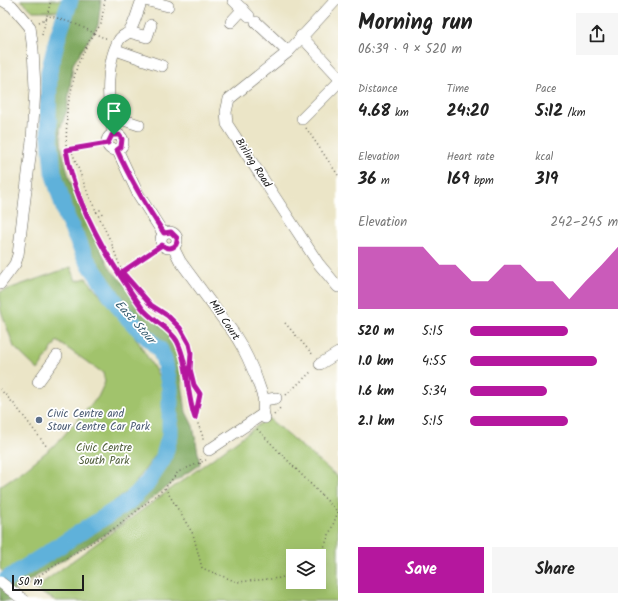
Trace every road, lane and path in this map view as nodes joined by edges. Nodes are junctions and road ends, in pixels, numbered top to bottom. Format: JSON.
{"nodes":[{"id":1,"x":2,"y":0,"type":"edge"},
{"id":2,"x":52,"y":0,"type":"edge"},
{"id":3,"x":105,"y":0,"type":"edge"},
{"id":4,"x":142,"y":0,"type":"edge"},
{"id":5,"x":145,"y":0,"type":"edge"},
{"id":6,"x":233,"y":0,"type":"edge"},
{"id":7,"x":336,"y":0,"type":"edge"},
{"id":8,"x":168,"y":6,"type":"dead end"},
{"id":9,"x":250,"y":16,"type":"junction"},
{"id":10,"x":231,"y":22,"type":"dead end"},
{"id":11,"x":151,"y":25,"type":"dead end"},
{"id":12,"x":95,"y":32,"type":"junction"},
{"id":13,"x":129,"y":32,"type":"junction"},
{"id":14,"x":301,"y":36,"type":"junction"},
{"id":15,"x":120,"y":39,"type":"junction"},
{"id":16,"x":116,"y":50,"type":"junction"},
{"id":17,"x":288,"y":52,"type":"junction"},
{"id":18,"x":162,"y":66,"type":"dead end"},
{"id":19,"x":338,"y":76,"type":"edge"},
{"id":20,"x":338,"y":83,"type":"edge"},
{"id":21,"x":109,"y":115,"type":"junction"},
{"id":22,"x":302,"y":119,"type":"joint"},
{"id":23,"x":139,"y":125,"type":"dead end"},
{"id":24,"x":111,"y":139,"type":"junction"},
{"id":25,"x":71,"y":149,"type":"junction"},
{"id":26,"x":66,"y":150,"type":"junction"},
{"id":27,"x":338,"y":175,"type":"edge"},
{"id":28,"x":96,"y":212,"type":"junction"},
{"id":29,"x":102,"y":214,"type":"dead end"},
{"id":30,"x":164,"y":233,"type":"junction"},
{"id":31,"x":168,"y":246,"type":"junction"},
{"id":32,"x":119,"y":272,"type":"junction"},
{"id":33,"x":122,"y":272,"type":"junction"},
{"id":34,"x":0,"y":284,"type":"edge"},
{"id":35,"x":337,"y":285,"type":"edge"},
{"id":36,"x":285,"y":323,"type":"dead end"},
{"id":37,"x":338,"y":354,"type":"edge"},
{"id":38,"x":57,"y":356,"type":"dead end"},
{"id":39,"x":320,"y":364,"type":"junction"},
{"id":40,"x":38,"y":382,"type":"dead end"},
{"id":41,"x":0,"y":389,"type":"edge"},
{"id":42,"x":279,"y":399,"type":"junction"},
{"id":43,"x":264,"y":400,"type":"junction"},
{"id":44,"x":266,"y":417,"type":"junction"},
{"id":45,"x":195,"y":418,"type":"junction"},
{"id":46,"x":257,"y":428,"type":"dead end"},
{"id":47,"x":48,"y":447,"type":"dead end"},
{"id":48,"x":205,"y":448,"type":"junction"},
{"id":49,"x":165,"y":488,"type":"junction"},
{"id":50,"x":323,"y":549,"type":"edge"},
{"id":51,"x":286,"y":575,"type":"edge"},
{"id":52,"x":0,"y":582,"type":"edge"},
{"id":53,"x":19,"y":587,"type":"dead end"},
{"id":54,"x":25,"y":601,"type":"edge"}],
"edges":[{"from":1,"to":34,"type":"street"},
{"from":2,"to":12,"type":"path"},
{"from":3,"to":12,"type":"path"},
{"from":4,"to":13,"type":"street"},
{"from":5,"to":8,"type":"street"},
{"from":6,"to":9,"type":"street"},
{"from":7,"to":14,"type":"street","name":"Birling Road"},
{"from":9,"to":10,"type":"street"},
{"from":9,"to":17,"type":"street"},
{"from":11,"to":13,"type":"street"},
{"from":12,"to":15,"type":"path"},
{"from":12,"to":26,"type":"path"},
{"from":13,"to":15,"type":"street"},
{"from":14,"to":17,"type":"street","name":"Birling Road"},
{"from":14,"to":19,"type":"street"},
{"from":15,"to":16,"type":"street","name":"Mill Court"},
{"from":16,"to":18,"type":"street"},
{"from":16,"to":21,"type":"street","name":"Mill Court"},
{"from":17,"to":35,"type":"street","name":"Birling Road"},
{"from":20,"to":22,"type":"street"},
{"from":21,"to":23,"type":"street"},
{"from":21,"to":24,"type":"street","name":"Mill Court"},
{"from":22,"to":27,"type":"path"},
{"from":24,"to":25,"type":"path"},
{"from":24,"to":30,"type":"street","name":"Mill Court"},
{"from":25,"to":26,"type":"path"},
{"from":25,"to":28,"type":"path"},
{"from":26,"to":32,"type":"path"},
{"from":28,"to":29,"type":"path"},
{"from":28,"to":33,"type":"path"},
{"from":30,"to":31,"type":"street"},
{"from":30,"to":31,"type":"street","name":"Mill Court"},
{"from":31,"to":33,"type":"path"},
{"from":31,"to":43,"type":"street","name":"Mill Court"},
{"from":32,"to":33,"type":"path"},
{"from":32,"to":45,"type":"path"},
{"from":33,"to":45,"type":"path"},
{"from":36,"to":39,"type":"path"},
{"from":37,"to":39,"type":"street"},
{"from":38,"to":40,"type":"street"},
{"from":39,"to":42,"type":"path"},
{"from":41,"to":47,"type":"path"},
{"from":42,"to":43,"type":"street"},
{"from":42,"to":44,"type":"path"},
{"from":43,"to":44,"type":"street","name":"Mill Court"},
{"from":44,"to":48,"type":"street"},
{"from":45,"to":48,"type":"path"},
{"from":46,"to":50,"type":"path"},
{"from":48,"to":49,"type":"path"},
{"from":49,"to":51,"type":"path"},
{"from":49,"to":53,"type":"path"},
{"from":52,"to":54,"type":"street","bridge":true}]}
